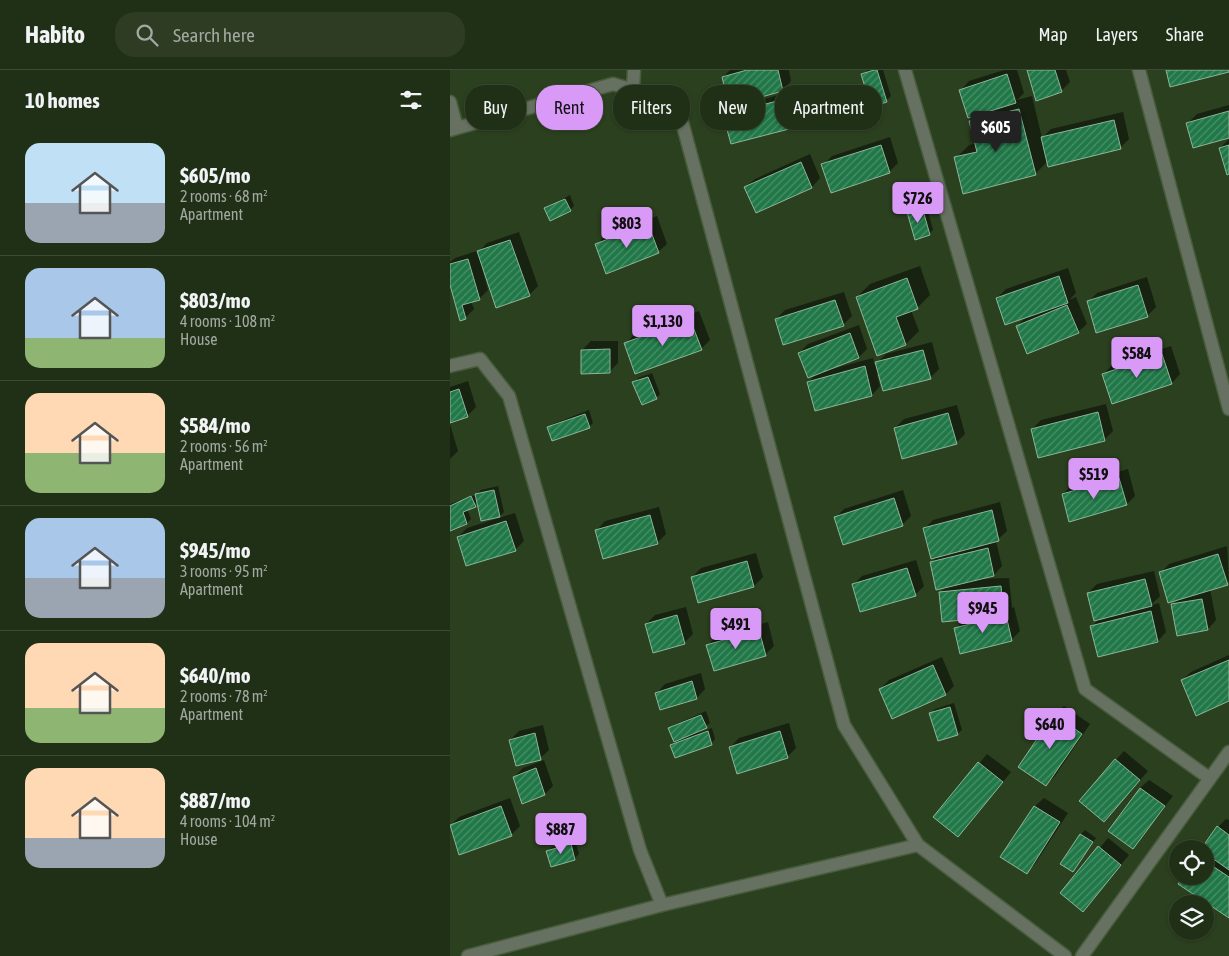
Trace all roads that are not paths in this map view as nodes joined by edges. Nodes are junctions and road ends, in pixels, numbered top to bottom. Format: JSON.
{"nodes":[{"id":1,"x":634,"y":70,"type":"edge"},
{"id":2,"x":905,"y":70,"type":"edge"},
{"id":3,"x":1139,"y":70,"type":"edge"},
{"id":4,"x":616,"y":85,"type":"edge"},
{"id":5,"x":633,"y":85,"type":"edge"},
{"id":6,"x":450,"y":102,"type":"edge"},
{"id":7,"x":453,"y":129,"type":"edge"},
{"id":8,"x":684,"y":130,"type":"edge"},
{"id":9,"x":450,"y":366,"type":"edge"},
{"id":10,"x":1229,"y":409,"type":"edge"},
{"id":11,"x":1229,"y":752,"type":"edge"},
{"id":12,"x":1209,"y":778,"type":"junction"},
{"id":13,"x":918,"y":845,"type":"junction"},
{"id":14,"x":662,"y":905,"type":"junction"},
{"id":15,"x":468,"y":956,"type":"edge"},
{"id":16,"x":1065,"y":956,"type":"edge"},
{"id":17,"x":1082,"y":956,"type":"edge"}],
"edges":[{"from":1,"to":5,"type":"street"},
{"from":2,"to":12,"type":"street"},
{"from":3,"to":10,"type":"street"},
{"from":4,"to":7,"type":"street"},
{"from":6,"to":7,"type":"street"},
{"from":8,"to":13,"type":"street"},
{"from":9,"to":14,"type":"street"},
{"from":11,"to":12,"type":"street"},
{"from":12,"to":17,"type":"street"},
{"from":13,"to":14,"type":"street"},
{"from":13,"to":16,"type":"street"},
{"from":14,"to":15,"type":"street"}]}
